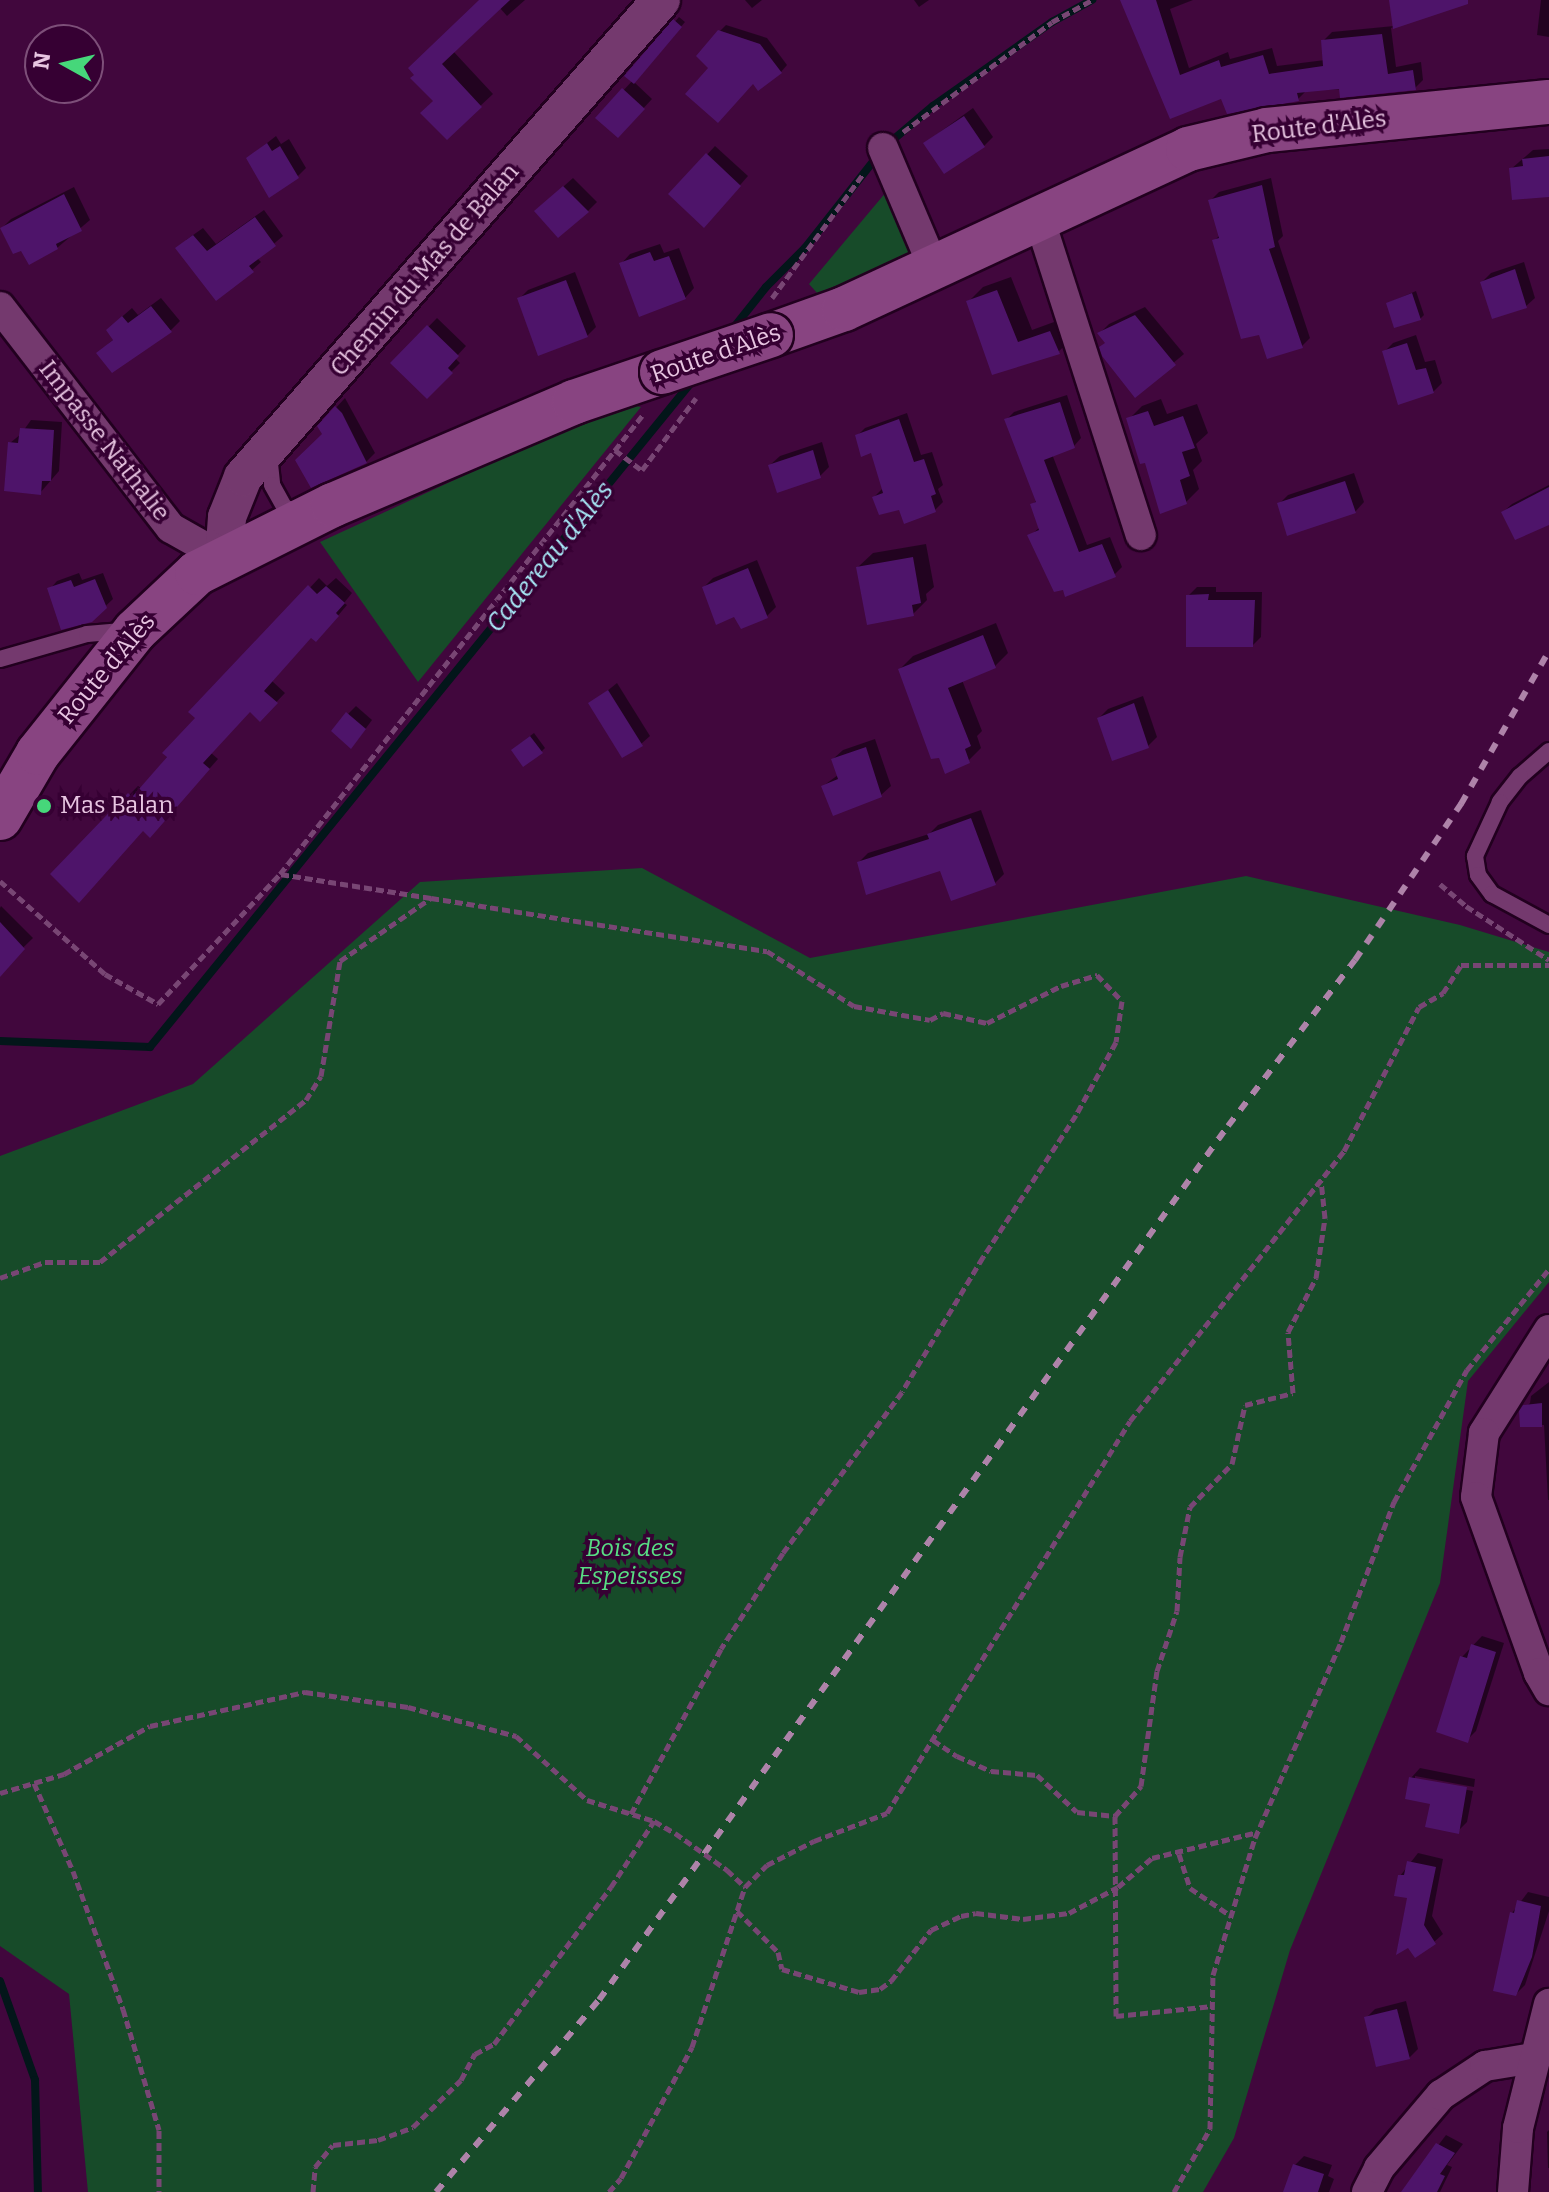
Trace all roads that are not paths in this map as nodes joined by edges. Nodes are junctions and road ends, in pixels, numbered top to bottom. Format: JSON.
{"nodes":[{"id":1,"x":661,"y":0,"type":"edge"},
{"id":2,"x":1549,"y":102,"type":"edge"},
{"id":3,"x":883,"y":148,"type":"road end"},
{"id":4,"x":1039,"y":218,"type":"junction"},
{"id":5,"x":933,"y":266,"type":"junction"},
{"id":6,"x":0,"y":307,"type":"edge"},
{"id":7,"x":268,"y":449,"type":"junction"},
{"id":8,"x":313,"y":514,"type":"junction"},
{"id":9,"x":1141,"y":535,"type":"dead end"},
{"id":10,"x":224,"y":558,"type":"junction"},
{"id":11,"x":135,"y":631,"type":"junction"},
{"id":12,"x":0,"y":659,"type":"edge"},
{"id":13,"x":1549,"y":751,"type":"edge"},
{"id":14,"x":0,"y":818,"type":"edge"},
{"id":15,"x":1549,"y":925,"type":"edge"},
{"id":16,"x":1549,"y":1330,"type":"edge"},
{"id":17,"x":1549,"y":1690,"type":"edge"},
{"id":18,"x":1549,"y":2004,"type":"edge"},
{"id":19,"x":1534,"y":2058,"type":"junction"},
{"id":20,"x":1367,"y":2192,"type":"edge"},
{"id":21,"x":1513,"y":2192,"type":"edge"}],
"edges":[{"from":1,"to":7,"type":"street","name":"Chemin du Mas de Balan"},
{"from":2,"to":4,"type":"main road","name":"Route d'Alès"},
{"from":3,"to":5,"type":"street"},
{"from":4,"to":5,"type":"main road","name":"Route d'Alès"},
{"from":4,"to":9,"type":"street"},
{"from":5,"to":8,"type":"main road","name":"Route d'Alès","bridge":true},
{"from":6,"to":10,"type":"street","name":"Impasse Nathalie"},
{"from":7,"to":8,"type":"lane"},
{"from":7,"to":10,"type":"street","name":"Chemin du Mas de Balan"},
{"from":8,"to":10,"type":"main road","name":"Route d'Alès"},
{"from":10,"to":11,"type":"main road","name":"Route d'Alès"},
{"from":11,"to":12,"type":"lane"},
{"from":11,"to":14,"type":"main road","name":"Route d'Alès"},
{"from":13,"to":15,"type":"lane"},
{"from":16,"to":17,"type":"street"},
{"from":18,"to":19,"type":"street"},
{"from":19,"to":20,"type":"street"},
{"from":19,"to":21,"type":"street"}]}
